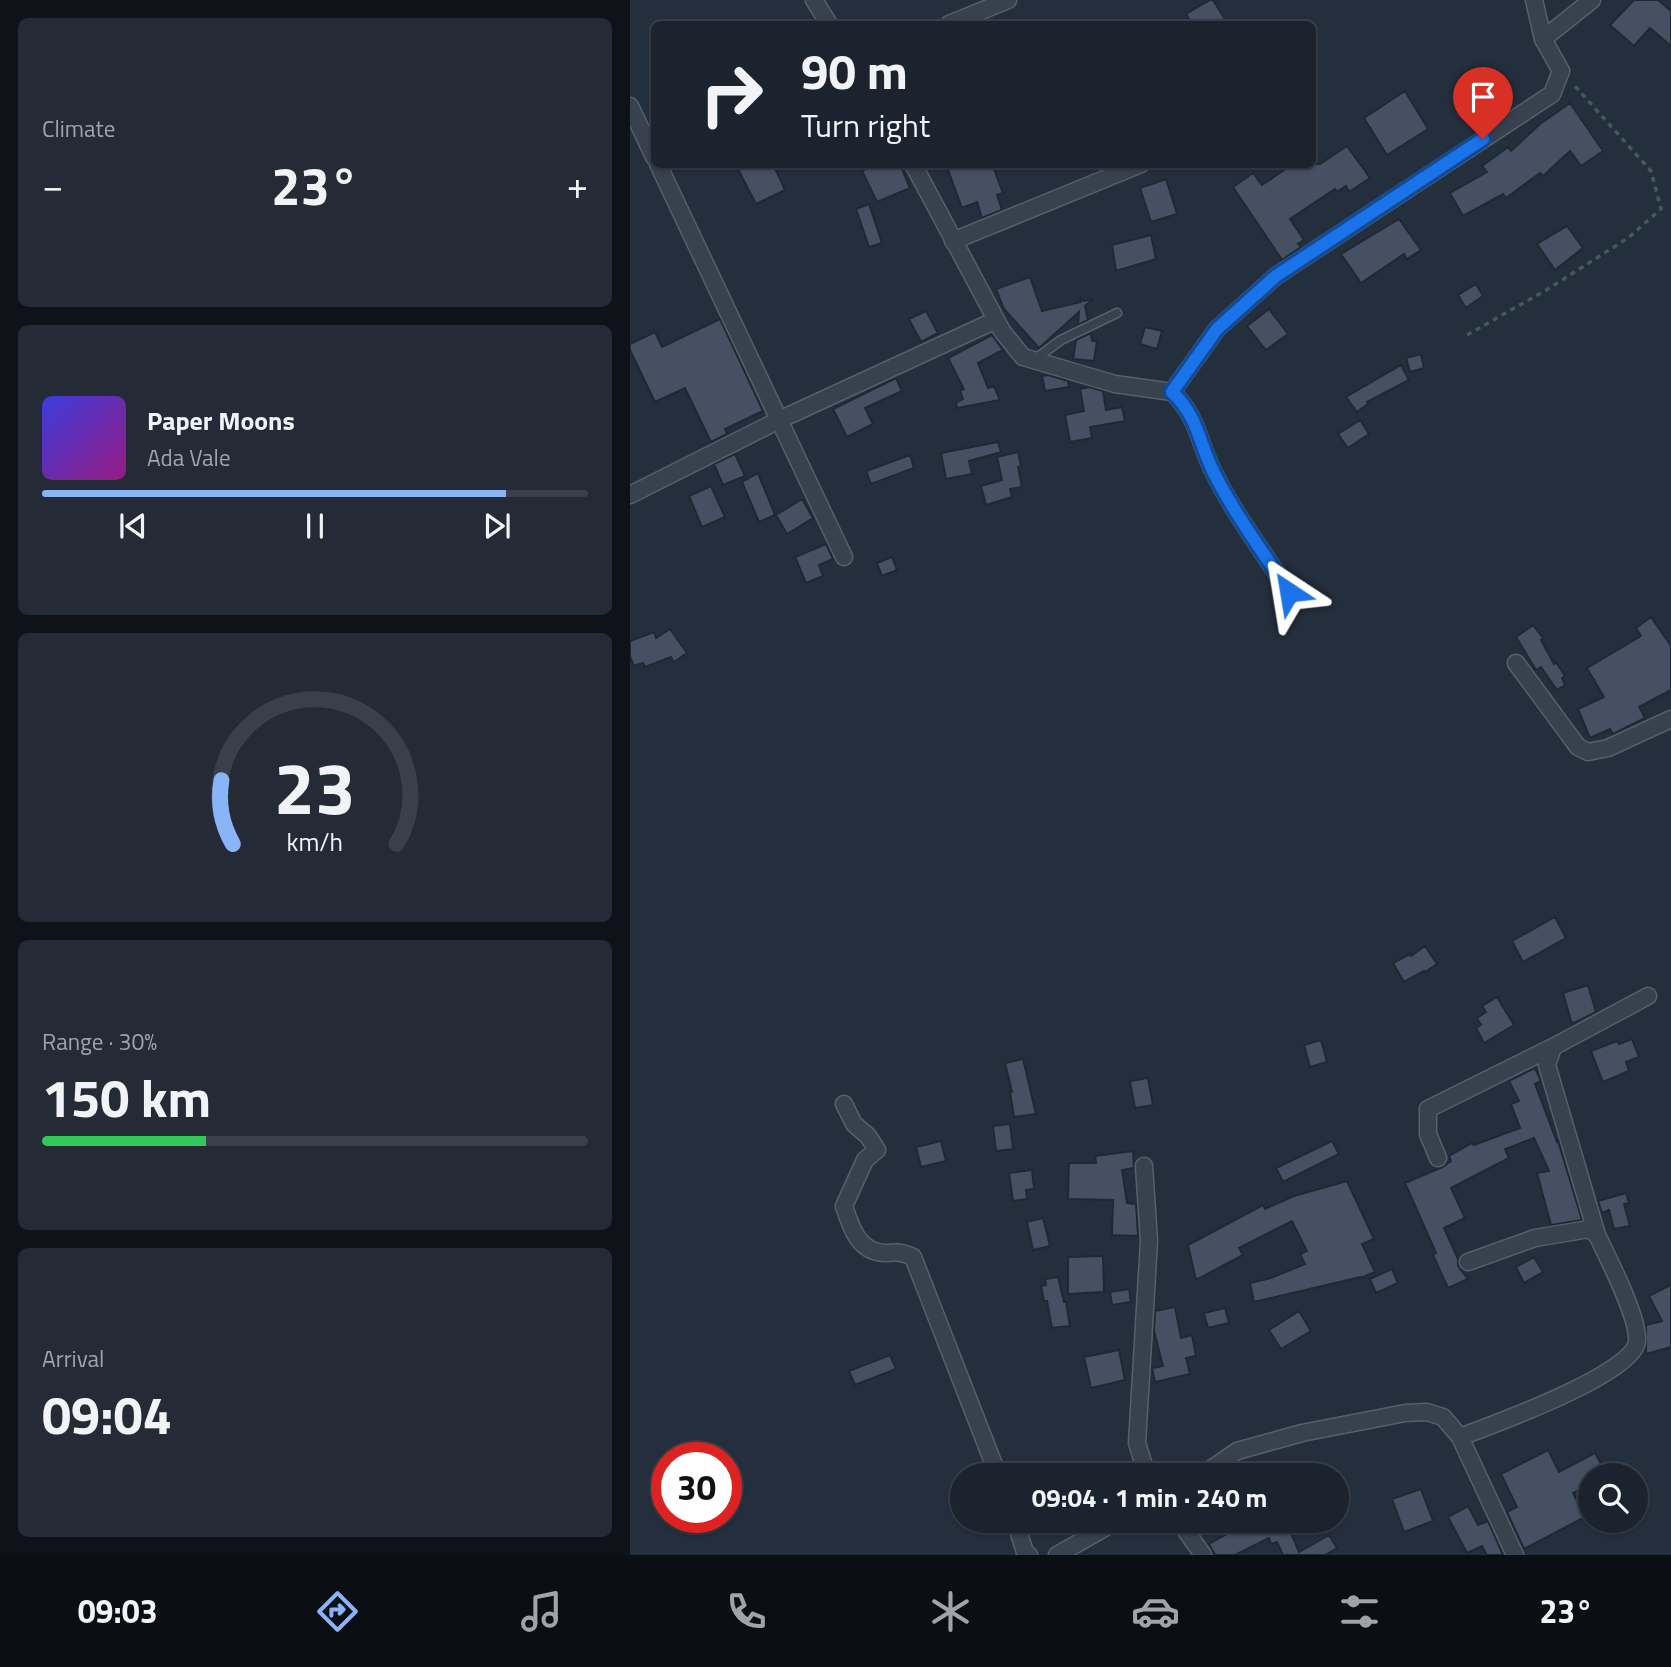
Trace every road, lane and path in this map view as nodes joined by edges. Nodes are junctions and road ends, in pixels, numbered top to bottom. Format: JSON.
{"nodes":[{"id":1,"x":814,"y":0,"type":"edge"},
{"id":2,"x":1008,"y":0,"type":"edge"},
{"id":3,"x":1534,"y":0,"type":"edge"},
{"id":4,"x":1592,"y":0,"type":"edge"},
{"id":5,"x":827,"y":21,"type":"edge"},
{"id":6,"x":956,"y":21,"type":"edge"},
{"id":7,"x":1544,"y":40,"type":"junction"},
{"id":8,"x":1561,"y":71,"type":"junction"},
{"id":9,"x":630,"y":106,"type":"edge"},
{"id":10,"x":651,"y":152,"type":"edge"},
{"id":11,"x":660,"y":168,"type":"edge"},
{"id":12,"x":916,"y":168,"type":"edge"},
{"id":13,"x":1131,"y":168,"type":"edge"},
{"id":14,"x":953,"y":241,"type":"junction"},
{"id":15,"x":1117,"y":313,"type":"dead end"},
{"id":16,"x":996,"y":320,"type":"junction"},
{"id":17,"x":1467,"y":335,"type":"dead end"},
{"id":18,"x":1034,"y":360,"type":"junction"},
{"id":19,"x":1172,"y":392,"type":"junction"},
{"id":20,"x":779,"y":419,"type":"junction"},
{"id":21,"x":630,"y":495,"type":"edge"},
{"id":22,"x":844,"y":557,"type":"dead end"},
{"id":23,"x":1289,"y":592,"type":"dead end"},
{"id":24,"x":1516,"y":663,"type":"dead end"},
{"id":25,"x":1671,"y":719,"type":"edge"},
{"id":26,"x":1648,"y":996,"type":"dead end"},
{"id":27,"x":1553,"y":1047,"type":"junction"},
{"id":28,"x":844,"y":1104,"type":"dead end"},
{"id":29,"x":1438,"y":1158,"type":"dead end"},
{"id":30,"x":1144,"y":1166,"type":"dead end"},
{"id":31,"x":1597,"y":1235,"type":"junction"},
{"id":32,"x":1468,"y":1262,"type":"dead end"},
{"id":33,"x":1460,"y":1437,"type":"junction"},
{"id":34,"x":993,"y":1463,"type":"edge"},
{"id":35,"x":1143,"y":1463,"type":"edge"},
{"id":36,"x":1220,"y":1463,"type":"edge"},
{"id":37,"x":1019,"y":1533,"type":"edge"},
{"id":38,"x":1096,"y":1533,"type":"edge"},
{"id":39,"x":1187,"y":1533,"type":"edge"},
{"id":40,"x":1029,"y":1555,"type":"edge"},
{"id":41,"x":1057,"y":1555,"type":"edge"},
{"id":42,"x":1203,"y":1555,"type":"edge"},
{"id":43,"x":1515,"y":1555,"type":"edge"}],
"edges":[{"from":1,"to":5,"type":"street"},
{"from":2,"to":6,"type":"street"},
{"from":3,"to":7,"type":"street"},
{"from":4,"to":7,"type":"street"},
{"from":7,"to":8,"type":"street"},
{"from":8,"to":17,"type":"path"},
{"from":8,"to":19,"type":"street"},
{"from":9,"to":10,"type":"street"},
{"from":11,"to":20,"type":"street"},
{"from":12,"to":14,"type":"street"},
{"from":13,"to":14,"type":"street"},
{"from":14,"to":16,"type":"street"},
{"from":15,"to":18,"type":"lane"},
{"from":16,"to":18,"type":"street"},
{"from":16,"to":20,"type":"street"},
{"from":18,"to":19,"type":"street"},
{"from":19,"to":23,"type":"street"},
{"from":20,"to":21,"type":"street"},
{"from":20,"to":22,"type":"street"},
{"from":24,"to":25,"type":"street"},
{"from":26,"to":27,"type":"street"},
{"from":27,"to":29,"type":"street"},
{"from":27,"to":31,"type":"street"},
{"from":28,"to":34,"type":"street"},
{"from":30,"to":35,"type":"street"},
{"from":31,"to":32,"type":"street"},
{"from":31,"to":33,"type":"street"},
{"from":33,"to":36,"type":"street"},
{"from":33,"to":43,"type":"street"},
{"from":37,"to":40,"type":"street"},
{"from":38,"to":41,"type":"street"},
{"from":39,"to":42,"type":"street"}]}
